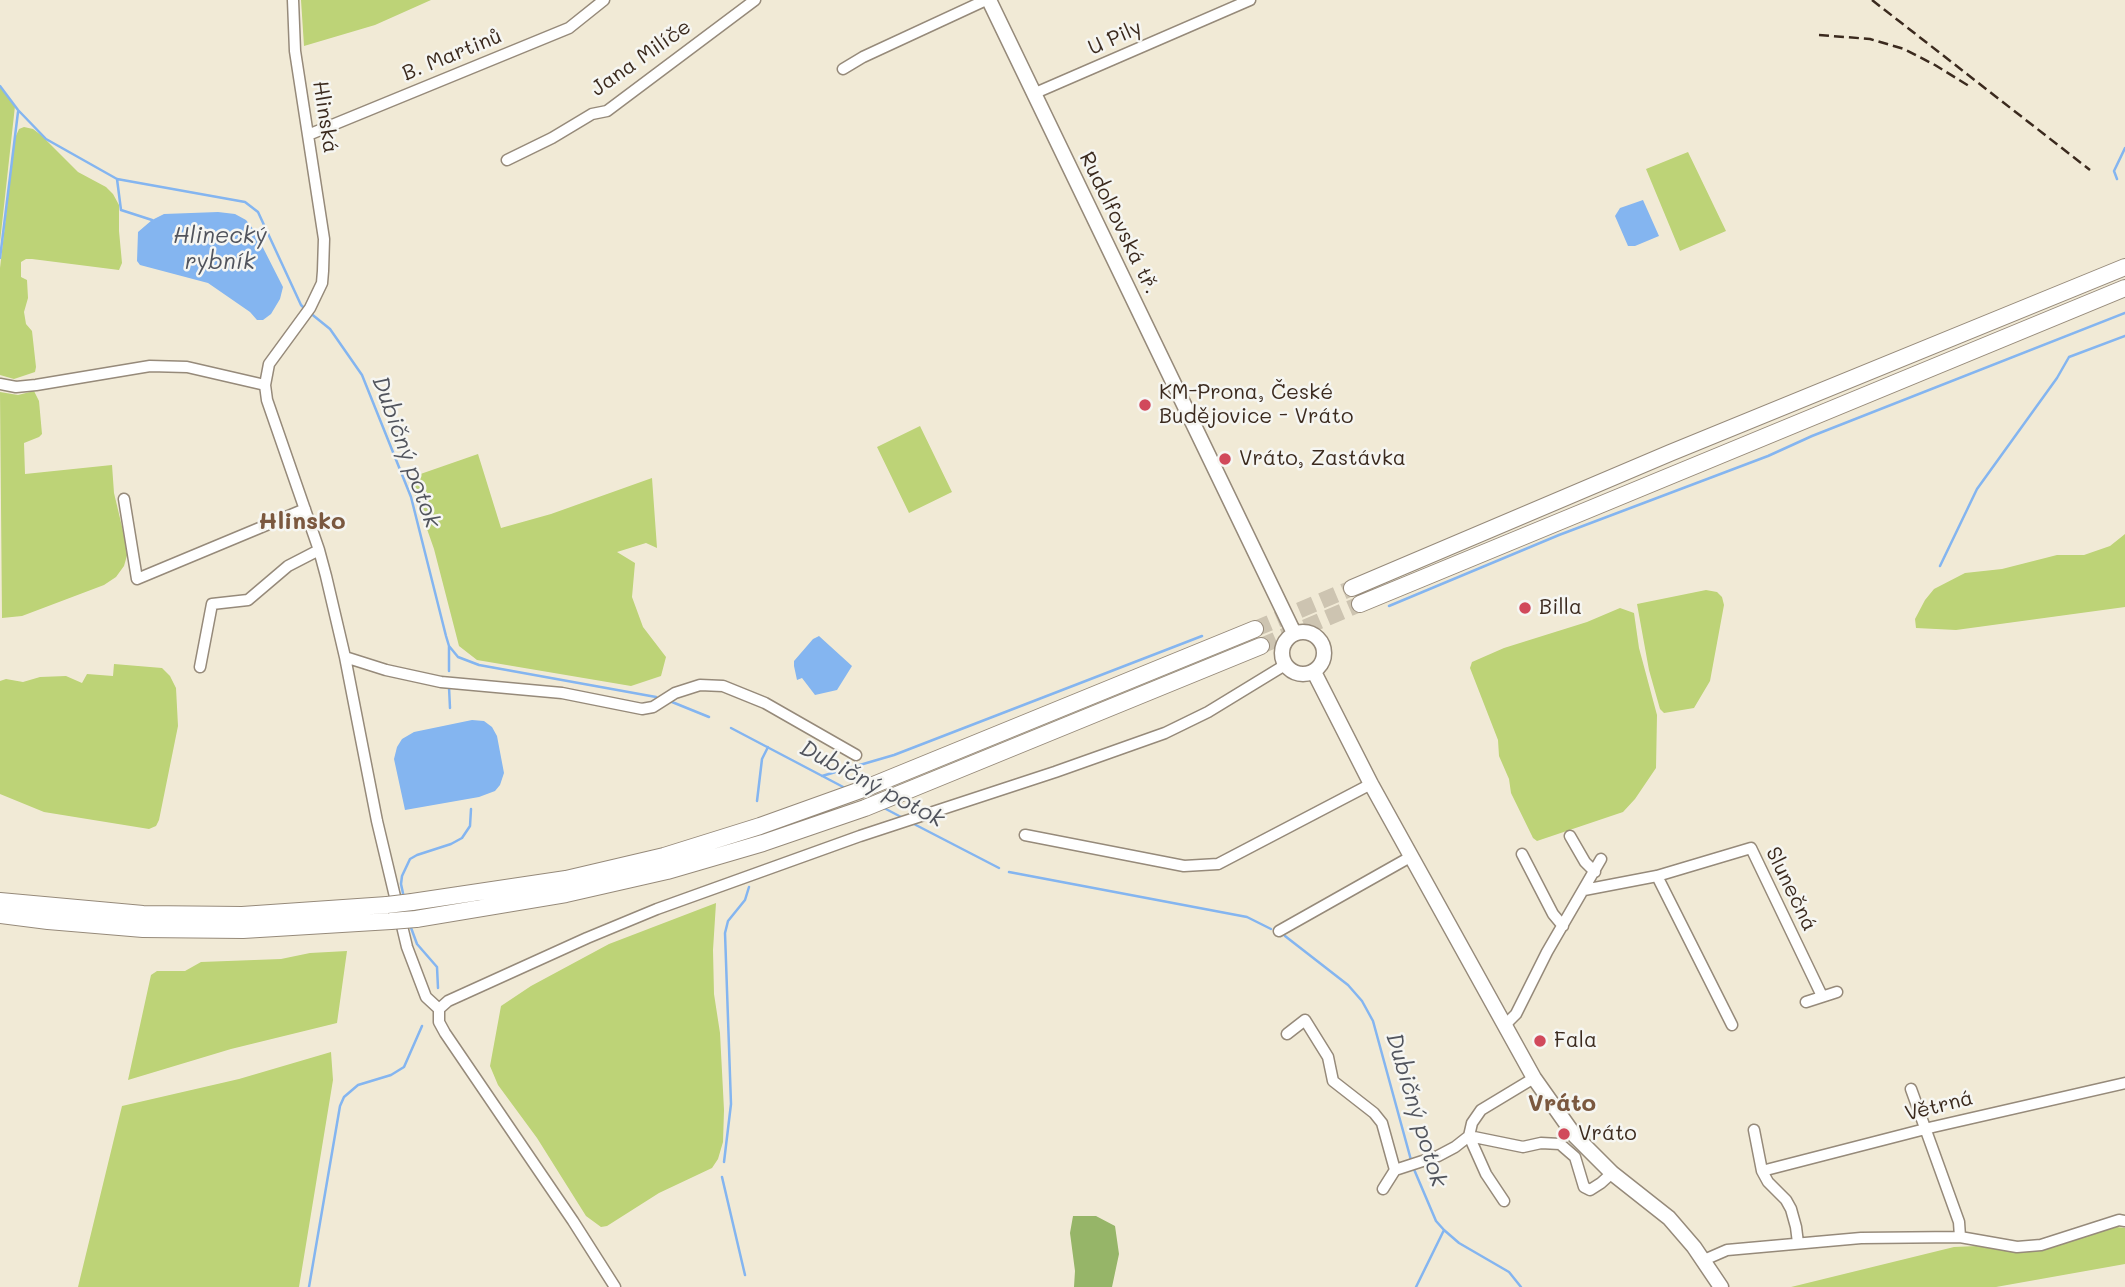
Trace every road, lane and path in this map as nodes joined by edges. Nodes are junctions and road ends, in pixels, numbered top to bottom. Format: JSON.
{"nodes":[{"id":1,"x":293,"y":0,"type":"edge"},
{"id":2,"x":604,"y":0,"type":"edge"},
{"id":3,"x":755,"y":0,"type":"edge"},
{"id":4,"x":988,"y":0,"type":"edge"},
{"id":5,"x":1250,"y":0,"type":"edge"},
{"id":6,"x":843,"y":69,"type":"dead end"},
{"id":7,"x":1034,"y":94,"type":"junction"},
{"id":8,"x":308,"y":135,"type":"junction"},
{"id":9,"x":507,"y":160,"type":"dead end"},
{"id":10,"x":2125,"y":267,"type":"edge"},
{"id":11,"x":2125,"y":288,"type":"edge"},
{"id":12,"x":0,"y":384,"type":"edge"},
{"id":13,"x":265,"y":385,"type":"junction"},
{"id":14,"x":124,"y":499,"type":"dead end"},
{"id":15,"x":305,"y":509,"type":"junction"},
{"id":16,"x":319,"y":550,"type":"junction"},
{"id":17,"x":1352,"y":588,"type":"tunnel mouth"},
{"id":18,"x":1360,"y":604,"type":"tunnel mouth"},
{"id":19,"x":1255,"y":629,"type":"tunnel mouth"},
{"id":20,"x":1294,"y":634,"type":"junction"},
{"id":21,"x":1261,"y":646,"type":"tunnel mouth"},
{"id":22,"x":345,"y":657,"type":"junction"},
{"id":23,"x":1285,"y":665,"type":"junction"},
{"id":24,"x":200,"y":667,"type":"dead end"},
{"id":25,"x":1314,"y":672,"type":"junction"},
{"id":26,"x":856,"y":755,"type":"dead end"},
{"id":27,"x":1371,"y":784,"type":"junction"},
{"id":28,"x":1025,"y":835,"type":"dead end"},
{"id":29,"x":1570,"y":836,"type":"dead end"},
{"id":30,"x":1522,"y":854,"type":"dead end"},
{"id":31,"x":1412,"y":856,"type":"junction"},
{"id":32,"x":1601,"y":859,"type":"dead end"},
{"id":33,"x":1592,"y":869,"type":"junction"},
{"id":34,"x":1657,"y":876,"type":"junction"},
{"id":35,"x":1584,"y":890,"type":"junction"},
{"id":36,"x":0,"y":901,"type":"edge"},
{"id":37,"x":0,"y":915,"type":"edge"},
{"id":38,"x":1563,"y":926,"type":"junction"},
{"id":39,"x":1279,"y":931,"type":"dead end"},
{"id":40,"x":1838,"y":992,"type":"dead end"},
{"id":41,"x":1822,"y":996,"type":"junction"},
{"id":42,"x":1806,"y":1002,"type":"dead end"},
{"id":43,"x":439,"y":1009,"type":"junction"},
{"id":44,"x":1732,"y":1025,"type":"dead end"},
{"id":45,"x":1504,"y":1026,"type":"junction"},
{"id":46,"x":1287,"y":1034,"type":"dead end"},
{"id":47,"x":1534,"y":1078,"type":"junction"},
{"id":48,"x":2125,"y":1083,"type":"edge"},
{"id":49,"x":1911,"y":1089,"type":"dead end"},
{"id":50,"x":1926,"y":1129,"type":"junction"},
{"id":51,"x":1754,"y":1130,"type":"dead end"},
{"id":52,"x":1469,"y":1136,"type":"junction"},
{"id":53,"x":1395,"y":1170,"type":"junction"},
{"id":54,"x":1762,"y":1171,"type":"junction"},
{"id":55,"x":1612,"y":1173,"type":"junction"},
{"id":56,"x":1382,"y":1189,"type":"dead end"},
{"id":57,"x":1504,"y":1201,"type":"dead end"},
{"id":58,"x":2125,"y":1221,"type":"edge"},
{"id":59,"x":1960,"y":1237,"type":"junction"},
{"id":60,"x":1798,"y":1243,"type":"junction"},
{"id":61,"x":1704,"y":1261,"type":"junction"},
{"id":62,"x":615,"y":1287,"type":"edge"},
{"id":63,"x":1721,"y":1287,"type":"edge"}],
"edges":[{"from":1,"to":8,"type":"street","name":"Hlinská"},
{"from":2,"to":8,"type":"street","name":"B. Martinů"},
{"from":3,"to":9,"type":"street","name":"Jana Milíče"},
{"from":4,"to":6,"type":"street"},
{"from":4,"to":7,"type":"main road","name":"Rudolfovská tř."},
{"from":5,"to":7,"type":"street","name":"U Pily"},
{"from":7,"to":20,"type":"main road","name":"Rudolfovská tř."},
{"from":8,"to":13,"type":"street","name":"Hlinská"},
{"from":10,"to":17,"type":"highway"},
{"from":11,"to":18,"type":"highway"},
{"from":12,"to":13,"type":"street"},
{"from":13,"to":15,"type":"street"},
{"from":14,"to":15,"type":"street"},
{"from":15,"to":16,"type":"street"},
{"from":16,"to":22,"type":"street"},
{"from":16,"to":24,"type":"street"},
{"from":19,"to":36,"type":"highway","bridge":true},
{"from":20,"to":23,"type":"main road"},
{"from":20,"to":25,"type":"main road"},
{"from":21,"to":37,"type":"highway","bridge":true},
{"from":22,"to":26,"type":"street"},
{"from":22,"to":43,"type":"street"},
{"from":23,"to":25,"type":"main road"},
{"from":23,"to":43,"type":"street"},
{"from":25,"to":27,"type":"main road"},
{"from":27,"to":28,"type":"street"},
{"from":27,"to":31,"type":"main road"},
{"from":29,"to":33,"type":"street"},
{"from":30,"to":38,"type":"street"},
{"from":31,"to":39,"type":"street"},
{"from":31,"to":45,"type":"main road"},
{"from":32,"to":33,"type":"street"},
{"from":33,"to":35,"type":"street"},
{"from":34,"to":35,"type":"street","name":"Slunečná"},
{"from":34,"to":41,"type":"street","name":"Slunečná"},
{"from":34,"to":44,"type":"street"},
{"from":35,"to":38,"type":"street"},
{"from":38,"to":45,"type":"street"},
{"from":40,"to":41,"type":"street"},
{"from":41,"to":42,"type":"street"},
{"from":43,"to":62,"type":"street"},
{"from":45,"to":47,"type":"main road"},
{"from":46,"to":53,"type":"street"},
{"from":47,"to":52,"type":"street"},
{"from":47,"to":55,"type":"main road"},
{"from":48,"to":50,"type":"street","name":"Větrná"},
{"from":49,"to":50,"type":"street"},
{"from":50,"to":54,"type":"street","name":"Větrná"},
{"from":50,"to":59,"type":"street"},
{"from":51,"to":54,"type":"street"},
{"from":52,"to":53,"type":"street"},
{"from":52,"to":55,"type":"street"},
{"from":52,"to":57,"type":"street"},
{"from":53,"to":56,"type":"street"},
{"from":54,"to":60,"type":"street"},
{"from":55,"to":61,"type":"main road"},
{"from":58,"to":59,"type":"street"},
{"from":59,"to":60,"type":"street"},
{"from":60,"to":61,"type":"street"},
{"from":61,"to":63,"type":"main road"}]}
